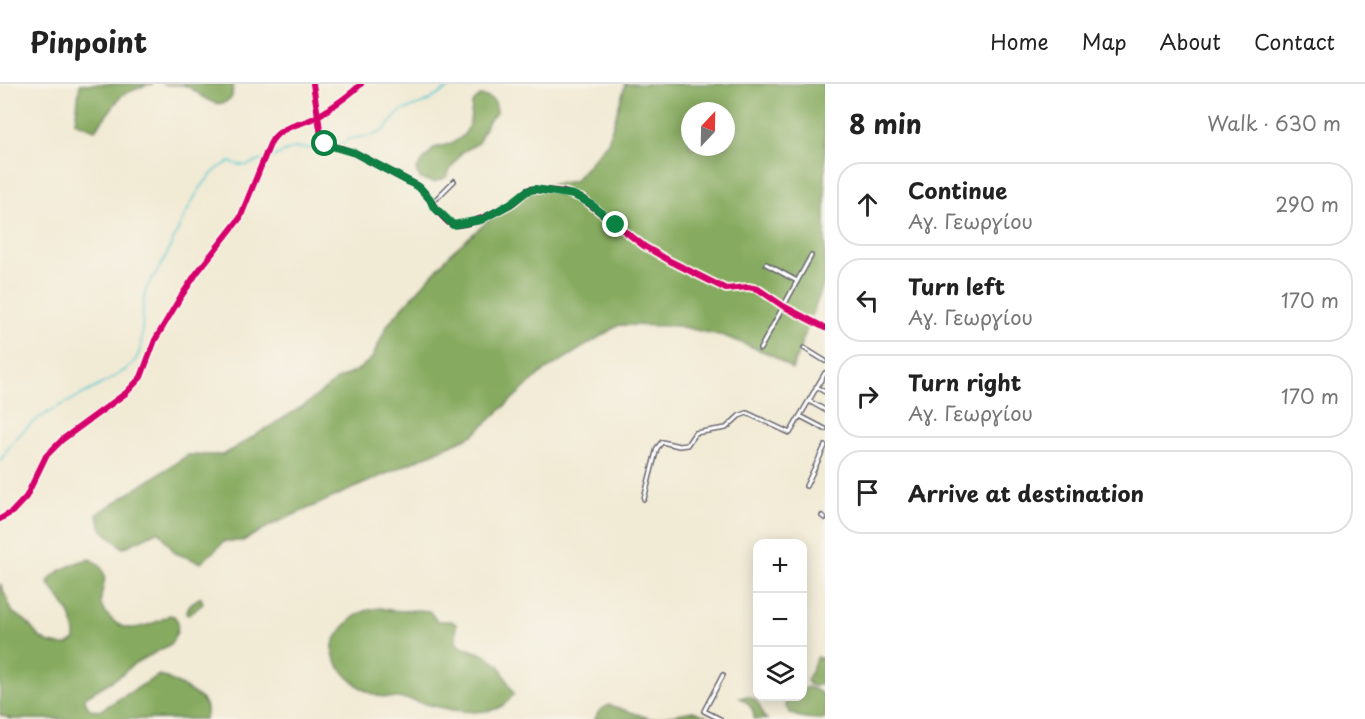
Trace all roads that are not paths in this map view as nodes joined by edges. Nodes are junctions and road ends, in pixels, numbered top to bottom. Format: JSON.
{"nodes":[{"id":1,"x":313,"y":84,"type":"edge"},
{"id":2,"x":361,"y":84,"type":"edge"},
{"id":3,"x":317,"y":116,"type":"junction"},
{"id":4,"x":454,"y":181,"type":"dead end"},
{"id":5,"x":432,"y":203,"type":"junction"},
{"id":6,"x":811,"y":256,"type":"dead end"},
{"id":7,"x":766,"y":264,"type":"dead end"},
{"id":8,"x":797,"y":281,"type":"junction"},
{"id":9,"x":783,"y":306,"type":"junction"},
{"id":10,"x":825,"y":328,"type":"edge"},
{"id":11,"x":804,"y":348,"type":"dead end"},
{"id":12,"x":760,"y":349,"type":"dead end"},
{"id":13,"x":825,"y":361,"type":"edge"},
{"id":14,"x":825,"y":373,"type":"edge"},
{"id":15,"x":816,"y":387,"type":"junction"},
{"id":16,"x":825,"y":392,"type":"edge"},
{"id":17,"x":809,"y":401,"type":"junction"},
{"id":18,"x":825,"y":410,"type":"edge"},
{"id":19,"x":800,"y":416,"type":"junction"},
{"id":20,"x":825,"y":429,"type":"edge"},
{"id":21,"x":825,"y":446,"type":"edge"},
{"id":22,"x":806,"y":486,"type":"dead end"},
{"id":23,"x":644,"y":499,"type":"dead end"},
{"id":24,"x":0,"y":519,"type":"edge"},
{"id":25,"x":723,"y":675,"type":"dead end"},
{"id":26,"x":720,"y":719,"type":"edge"}],
"edges":[{"from":1,"to":3,"type":"street"},
{"from":2,"to":3,"type":"street"},
{"from":3,"to":5,"type":"street"},
{"from":3,"to":24,"type":"street"},
{"from":4,"to":5,"type":"street"},
{"from":5,"to":9,"type":"street"},
{"from":6,"to":8,"type":"street"},
{"from":7,"to":8,"type":"street"},
{"from":8,"to":9,"type":"street"},
{"from":9,"to":10,"type":"street"},
{"from":9,"to":12,"type":"street"},
{"from":11,"to":13,"type":"street"},
{"from":14,"to":15,"type":"street"},
{"from":15,"to":16,"type":"street"},
{"from":15,"to":17,"type":"street"},
{"from":17,"to":18,"type":"street"},
{"from":17,"to":19,"type":"street"},
{"from":19,"to":20,"type":"street"},
{"from":19,"to":23,"type":"street"},
{"from":21,"to":22,"type":"street"},
{"from":25,"to":26,"type":"street"}]}
